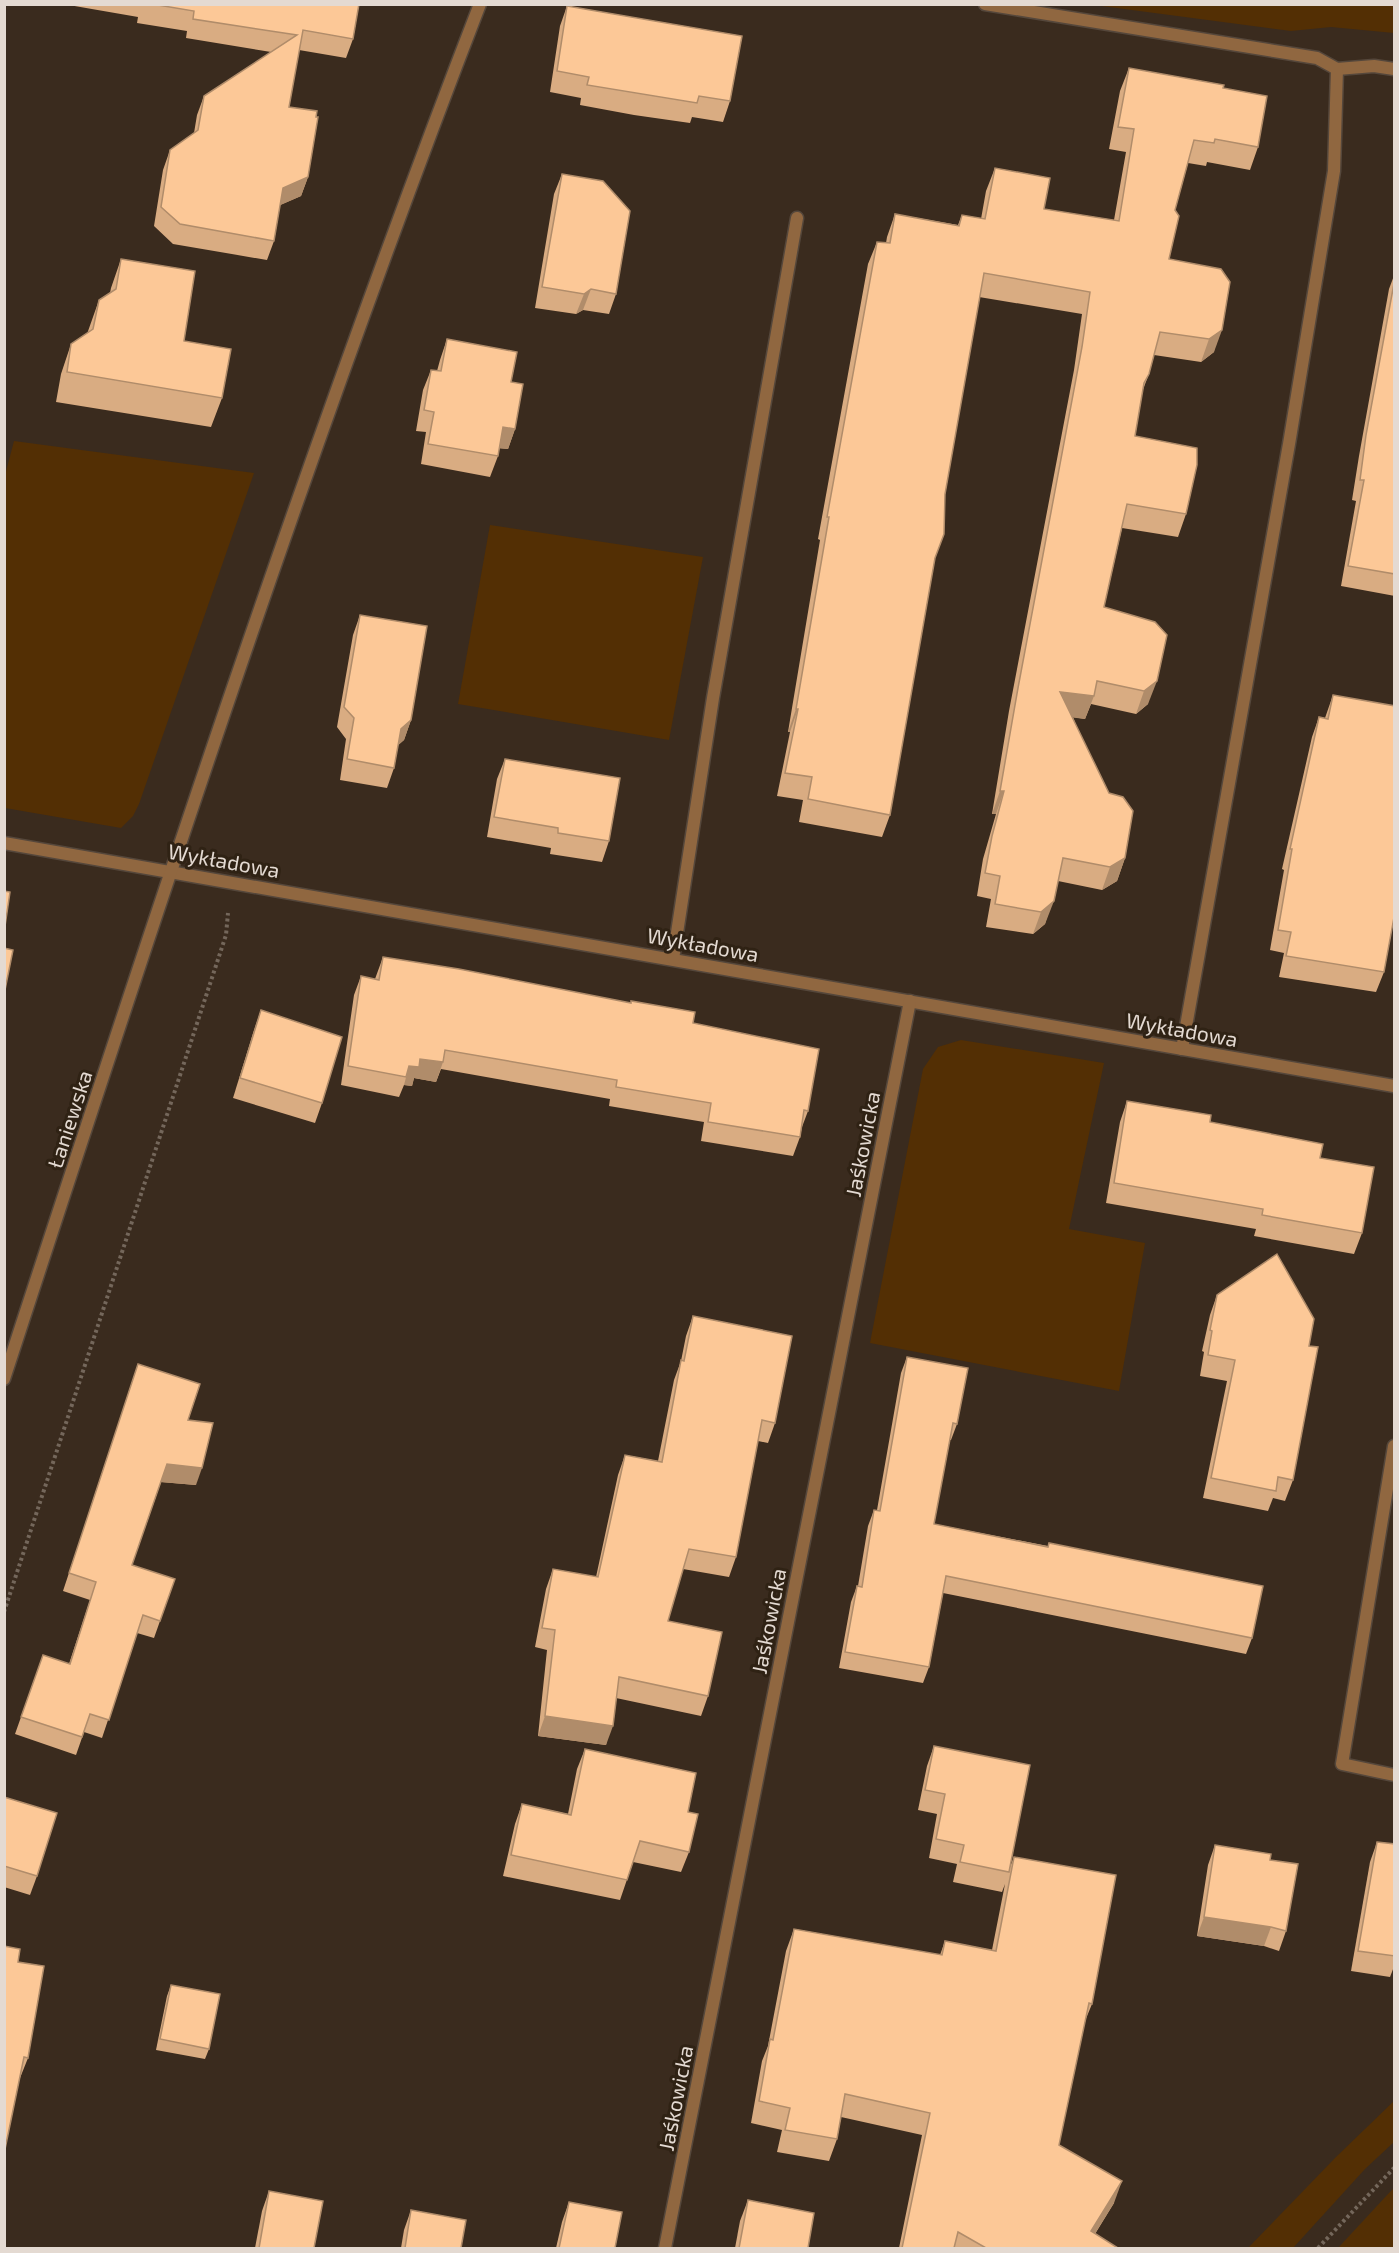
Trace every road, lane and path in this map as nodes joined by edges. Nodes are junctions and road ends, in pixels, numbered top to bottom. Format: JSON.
{"nodes":[{"id":1,"x":480,"y":4,"type":"edge"},
{"id":2,"x":985,"y":4,"type":"edge"},
{"id":3,"x":1337,"y":69,"type":"junction"},
{"id":4,"x":1395,"y":69,"type":"edge"},
{"id":5,"x":797,"y":218,"type":"dead end"},
{"id":6,"x":4,"y":843,"type":"edge"},
{"id":7,"x":170,"y":871,"type":"junction"},
{"id":8,"x":234,"y":881,"type":"junction"},
{"id":9,"x":673,"y":958,"type":"junction"},
{"id":10,"x":910,"y":1001,"type":"junction"},
{"id":11,"x":1182,"y":1049,"type":"junction"},
{"id":12,"x":1395,"y":1086,"type":"edge"},
{"id":13,"x":4,"y":1380,"type":"edge"},
{"id":14,"x":1395,"y":1446,"type":"edge"},
{"id":15,"x":4,"y":1612,"type":"edge"},
{"id":16,"x":1395,"y":1775,"type":"edge"},
{"id":17,"x":1395,"y":2168,"type":"edge"},
{"id":18,"x":665,"y":2248,"type":"edge"},
{"id":19,"x":1318,"y":2248,"type":"edge"}],
"edges":[{"from":1,"to":7,"type":"street","name":"Łaniewska"},
{"from":2,"to":3,"type":"street"},
{"from":3,"to":4,"type":"street"},
{"from":3,"to":11,"type":"street"},
{"from":5,"to":9,"type":"street"},
{"from":6,"to":7,"type":"street","name":"Wykładowa"},
{"from":7,"to":8,"type":"street","name":"Wykładowa"},
{"from":7,"to":13,"type":"street","name":"Łaniewska"},
{"from":8,"to":9,"type":"street","name":"Wykładowa"},
{"from":8,"to":15,"type":"path"},
{"from":9,"to":10,"type":"street","name":"Wykładowa"},
{"from":10,"to":11,"type":"street","name":"Wykładowa"},
{"from":10,"to":18,"type":"street","name":"Jaśkowicka"},
{"from":11,"to":12,"type":"street","name":"Wykładowa"},
{"from":14,"to":16,"type":"street"},
{"from":17,"to":19,"type":"path"}]}
